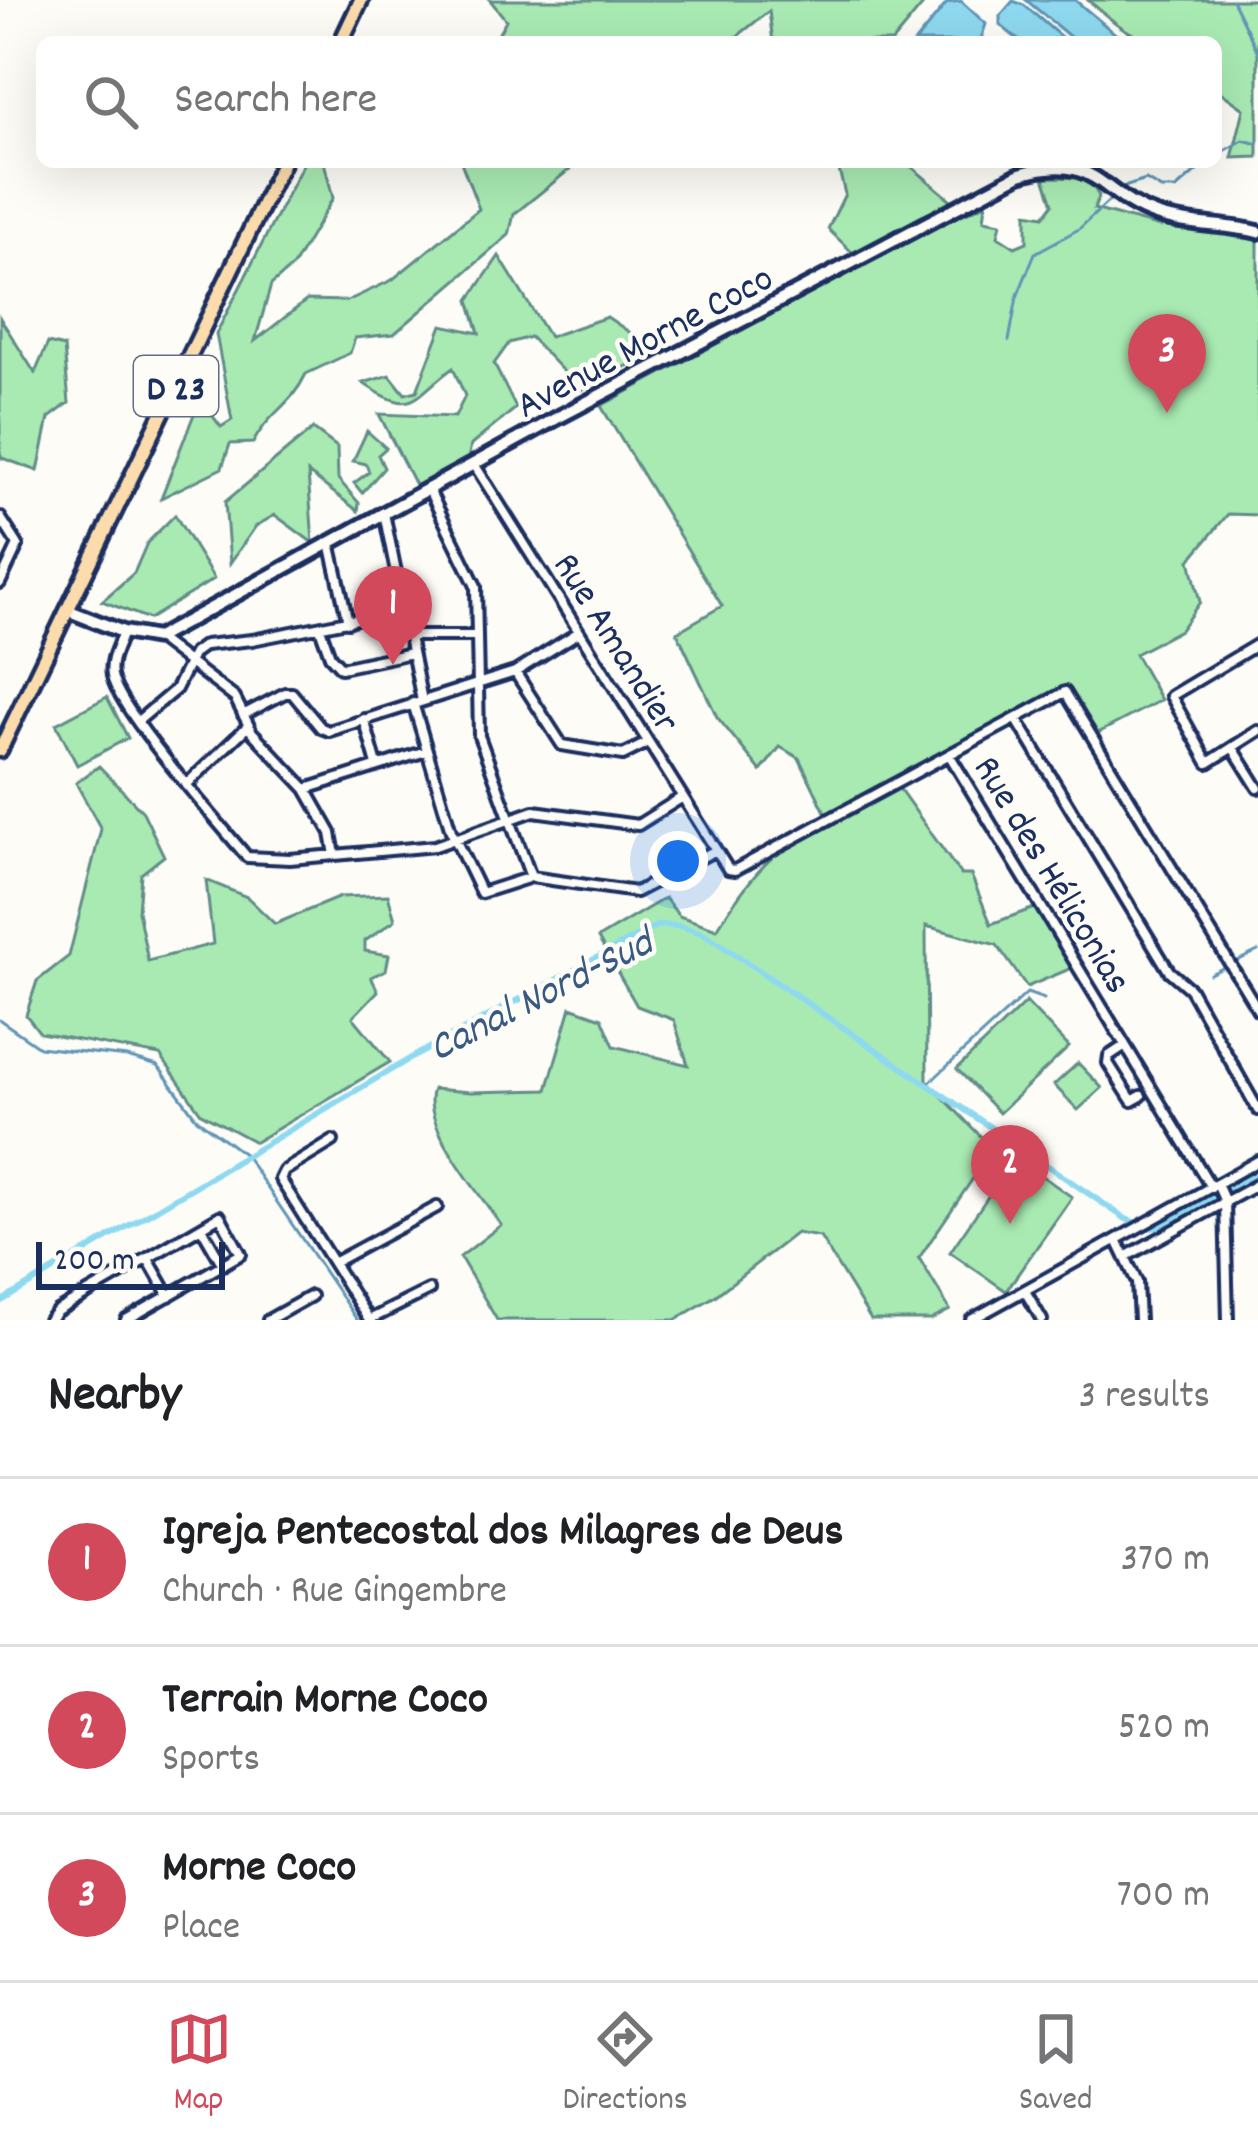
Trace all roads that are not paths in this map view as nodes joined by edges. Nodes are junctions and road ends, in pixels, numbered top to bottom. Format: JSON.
{"nodes":[{"id":1,"x":362,"y":0,"type":"edge"},
{"id":2,"x":344,"y":36,"type":"edge"},
{"id":3,"x":281,"y":168,"type":"edge"},
{"id":4,"x":1258,"y":232,"type":"edge"},
{"id":5,"x":474,"y":464,"type":"junction"},
{"id":6,"x":428,"y":488,"type":"junction"},
{"id":7,"x":384,"y":513,"type":"junction"},
{"id":8,"x":0,"y":518,"type":"edge"},
{"id":9,"x":330,"y":542,"type":"junction"},
{"id":10,"x":0,"y":583,"type":"edge"},
{"id":11,"x":67,"y":610,"type":"junction"},
{"id":12,"x":402,"y":610,"type":"junction"},
{"id":13,"x":348,"y":622,"type":"junction"},
{"id":14,"x":320,"y":628,"type":"junction"},
{"id":15,"x":123,"y":632,"type":"junction"},
{"id":16,"x":578,"y":632,"type":"junction"},
{"id":17,"x":407,"y":636,"type":"junction"},
{"id":18,"x":476,"y":637,"type":"junction"},
{"id":19,"x":157,"y":638,"type":"junction"},
{"id":20,"x":1258,"y":644,"type":"edge"},
{"id":21,"x":411,"y":653,"type":"junction"},
{"id":22,"x":188,"y":662,"type":"junction"},
{"id":23,"x":515,"y":672,"type":"junction"},
{"id":24,"x":477,"y":685,"type":"junction"},
{"id":25,"x":418,"y":702,"type":"junction"},
{"id":26,"x":243,"y":715,"type":"junction"},
{"id":27,"x":364,"y":719,"type":"junction"},
{"id":28,"x":1017,"y":720,"type":"junction"},
{"id":29,"x":138,"y":721,"type":"junction"},
{"id":30,"x":4,"y":726,"type":"edge"},
{"id":31,"x":248,"y":726,"type":"junction"},
{"id":32,"x":1258,"y":731,"type":"edge"},
{"id":33,"x":647,"y":743,"type":"junction"},
{"id":34,"x":1232,"y":748,"type":"junction"},
{"id":35,"x":0,"y":750,"type":"edge"},
{"id":36,"x":426,"y":751,"type":"junction"},
{"id":37,"x":950,"y":756,"type":"junction"},
{"id":38,"x":377,"y":765,"type":"junction"},
{"id":39,"x":188,"y":783,"type":"junction"},
{"id":40,"x":1258,"y":788,"type":"edge"},
{"id":41,"x":306,"y":789,"type":"junction"},
{"id":42,"x":681,"y":798,"type":"junction"},
{"id":43,"x":509,"y":818,"type":"junction"},
{"id":44,"x":454,"y":838,"type":"junction"},
{"id":45,"x":714,"y":851,"type":"junction"},
{"id":46,"x":335,"y":855,"type":"junction"},
{"id":47,"x":531,"y":877,"type":"junction"},
{"id":48,"x":1258,"y":1010,"type":"edge"},
{"id":49,"x":1124,"y":1046,"type":"junction"},
{"id":50,"x":1141,"y":1096,"type":"dead end"},
{"id":51,"x":1258,"y":1110,"type":"edge"},
{"id":52,"x":333,"y":1141,"type":"dead end"},
{"id":53,"x":1258,"y":1161,"type":"edge"},
{"id":54,"x":1258,"y":1184,"type":"edge"},
{"id":55,"x":1215,"y":1186,"type":"junction"},
{"id":56,"x":1224,"y":1200,"type":"junction"},
{"id":57,"x":437,"y":1207,"type":"dead end"},
{"id":58,"x":201,"y":1227,"type":"junction"},
{"id":59,"x":1120,"y":1248,"type":"junction"},
{"id":60,"x":148,"y":1259,"type":"junction"},
{"id":61,"x":333,"y":1263,"type":"junction"},
{"id":62,"x":223,"y":1265,"type":"junction"},
{"id":63,"x":428,"y":1290,"type":"dead end"},
{"id":64,"x":1024,"y":1291,"type":"junction"},
{"id":65,"x":169,"y":1296,"type":"junction"},
{"id":66,"x":311,"y":1296,"type":"dead end"},
{"id":67,"x":49,"y":1320,"type":"edge"},
{"id":68,"x":126,"y":1320,"type":"edge"},
{"id":69,"x":268,"y":1320,"type":"edge"},
{"id":70,"x":369,"y":1320,"type":"edge"},
{"id":71,"x":971,"y":1320,"type":"edge"},
{"id":72,"x":1042,"y":1320,"type":"edge"},
{"id":73,"x":1138,"y":1320,"type":"edge"},
{"id":74,"x":1228,"y":1320,"type":"edge"}],
"edges":[{"from":1,"to":2,"type":"main road"},
{"from":3,"to":11,"type":"main road","number":"D 23"},
{"from":4,"to":5,"type":"street","name":"Avenue Morne Coco"},
{"from":5,"to":6,"type":"street","name":"Avenue Morne Coco"},
{"from":5,"to":16,"type":"street","name":"Rue Amandier"},
{"from":6,"to":7,"type":"street","name":"Avenue Morne Coco"},
{"from":6,"to":18,"type":"street"},
{"from":7,"to":9,"type":"street","name":"Avenue Morne Coco"},
{"from":7,"to":12,"type":"street"},
{"from":8,"to":10,"type":"street"},
{"from":9,"to":13,"type":"street"},
{"from":9,"to":19,"type":"street","name":"Avenue Morne Coco"},
{"from":11,"to":15,"type":"street"},
{"from":11,"to":30,"type":"main road","number":"D 23"},
{"from":12,"to":13,"type":"street"},
{"from":12,"to":17,"type":"street"},
{"from":13,"to":14,"type":"street"},
{"from":14,"to":21,"type":"street"},
{"from":14,"to":22,"type":"street"},
{"from":15,"to":19,"type":"street"},
{"from":15,"to":29,"type":"street"},
{"from":16,"to":23,"type":"street"},
{"from":16,"to":33,"type":"street","name":"Rue Amandier"},
{"from":17,"to":18,"type":"street"},
{"from":17,"to":21,"type":"street"},
{"from":18,"to":24,"type":"street"},
{"from":19,"to":22,"type":"street"},
{"from":20,"to":34,"type":"street"},
{"from":21,"to":25,"type":"street"},
{"from":22,"to":26,"type":"street"},
{"from":22,"to":29,"type":"street"},
{"from":23,"to":24,"type":"street"},
{"from":23,"to":33,"type":"street"},
{"from":24,"to":25,"type":"street"},
{"from":24,"to":43,"type":"street"},
{"from":25,"to":27,"type":"street"},
{"from":25,"to":36,"type":"street"},
{"from":26,"to":27,"type":"street"},
{"from":26,"to":31,"type":"street"},
{"from":27,"to":38,"type":"street"},
{"from":28,"to":37,"type":"street"},
{"from":28,"to":48,"type":"street"},
{"from":28,"to":51,"type":"street"},
{"from":29,"to":39,"type":"street"},
{"from":30,"to":35,"type":"main road","number":"D 23"},
{"from":31,"to":39,"type":"street"},
{"from":31,"to":41,"type":"street"},
{"from":32,"to":34,"type":"street"},
{"from":33,"to":42,"type":"street","name":"Rue Amandier"},
{"from":34,"to":40,"type":"street"},
{"from":36,"to":38,"type":"street"},
{"from":36,"to":44,"type":"street"},
{"from":37,"to":45,"type":"street"},
{"from":37,"to":49,"type":"street","name":"Rue des Héliconias"},
{"from":38,"to":41,"type":"street"},
{"from":39,"to":46,"type":"street"},
{"from":41,"to":46,"type":"street"},
{"from":42,"to":43,"type":"street"},
{"from":42,"to":45,"type":"street","name":"Rue Amandier"},
{"from":43,"to":44,"type":"street"},
{"from":43,"to":47,"type":"street"},
{"from":44,"to":46,"type":"street"},
{"from":44,"to":47,"type":"street"},
{"from":45,"to":47,"type":"street"},
{"from":49,"to":50,"type":"street"},
{"from":49,"to":55,"type":"street","name":"Rue des Héliconias"},
{"from":52,"to":61,"type":"street"},
{"from":53,"to":55,"type":"street"},
{"from":54,"to":56,"type":"street"},
{"from":55,"to":56,"type":"street","name":"Rue des Héliconias"},
{"from":55,"to":59,"type":"street"},
{"from":56,"to":59,"type":"street"},
{"from":56,"to":74,"type":"street"},
{"from":57,"to":61,"type":"street"},
{"from":58,"to":60,"type":"street"},
{"from":58,"to":62,"type":"street"},
{"from":58,"to":62,"type":"street"},
{"from":59,"to":64,"type":"street"},
{"from":59,"to":73,"type":"street"},
{"from":60,"to":65,"type":"street"},
{"from":60,"to":67,"type":"street"},
{"from":61,"to":70,"type":"street"},
{"from":62,"to":65,"type":"street"},
{"from":63,"to":70,"type":"street"},
{"from":64,"to":71,"type":"street"},
{"from":64,"to":72,"type":"street"},
{"from":65,"to":68,"type":"street"},
{"from":66,"to":69,"type":"street"}]}
